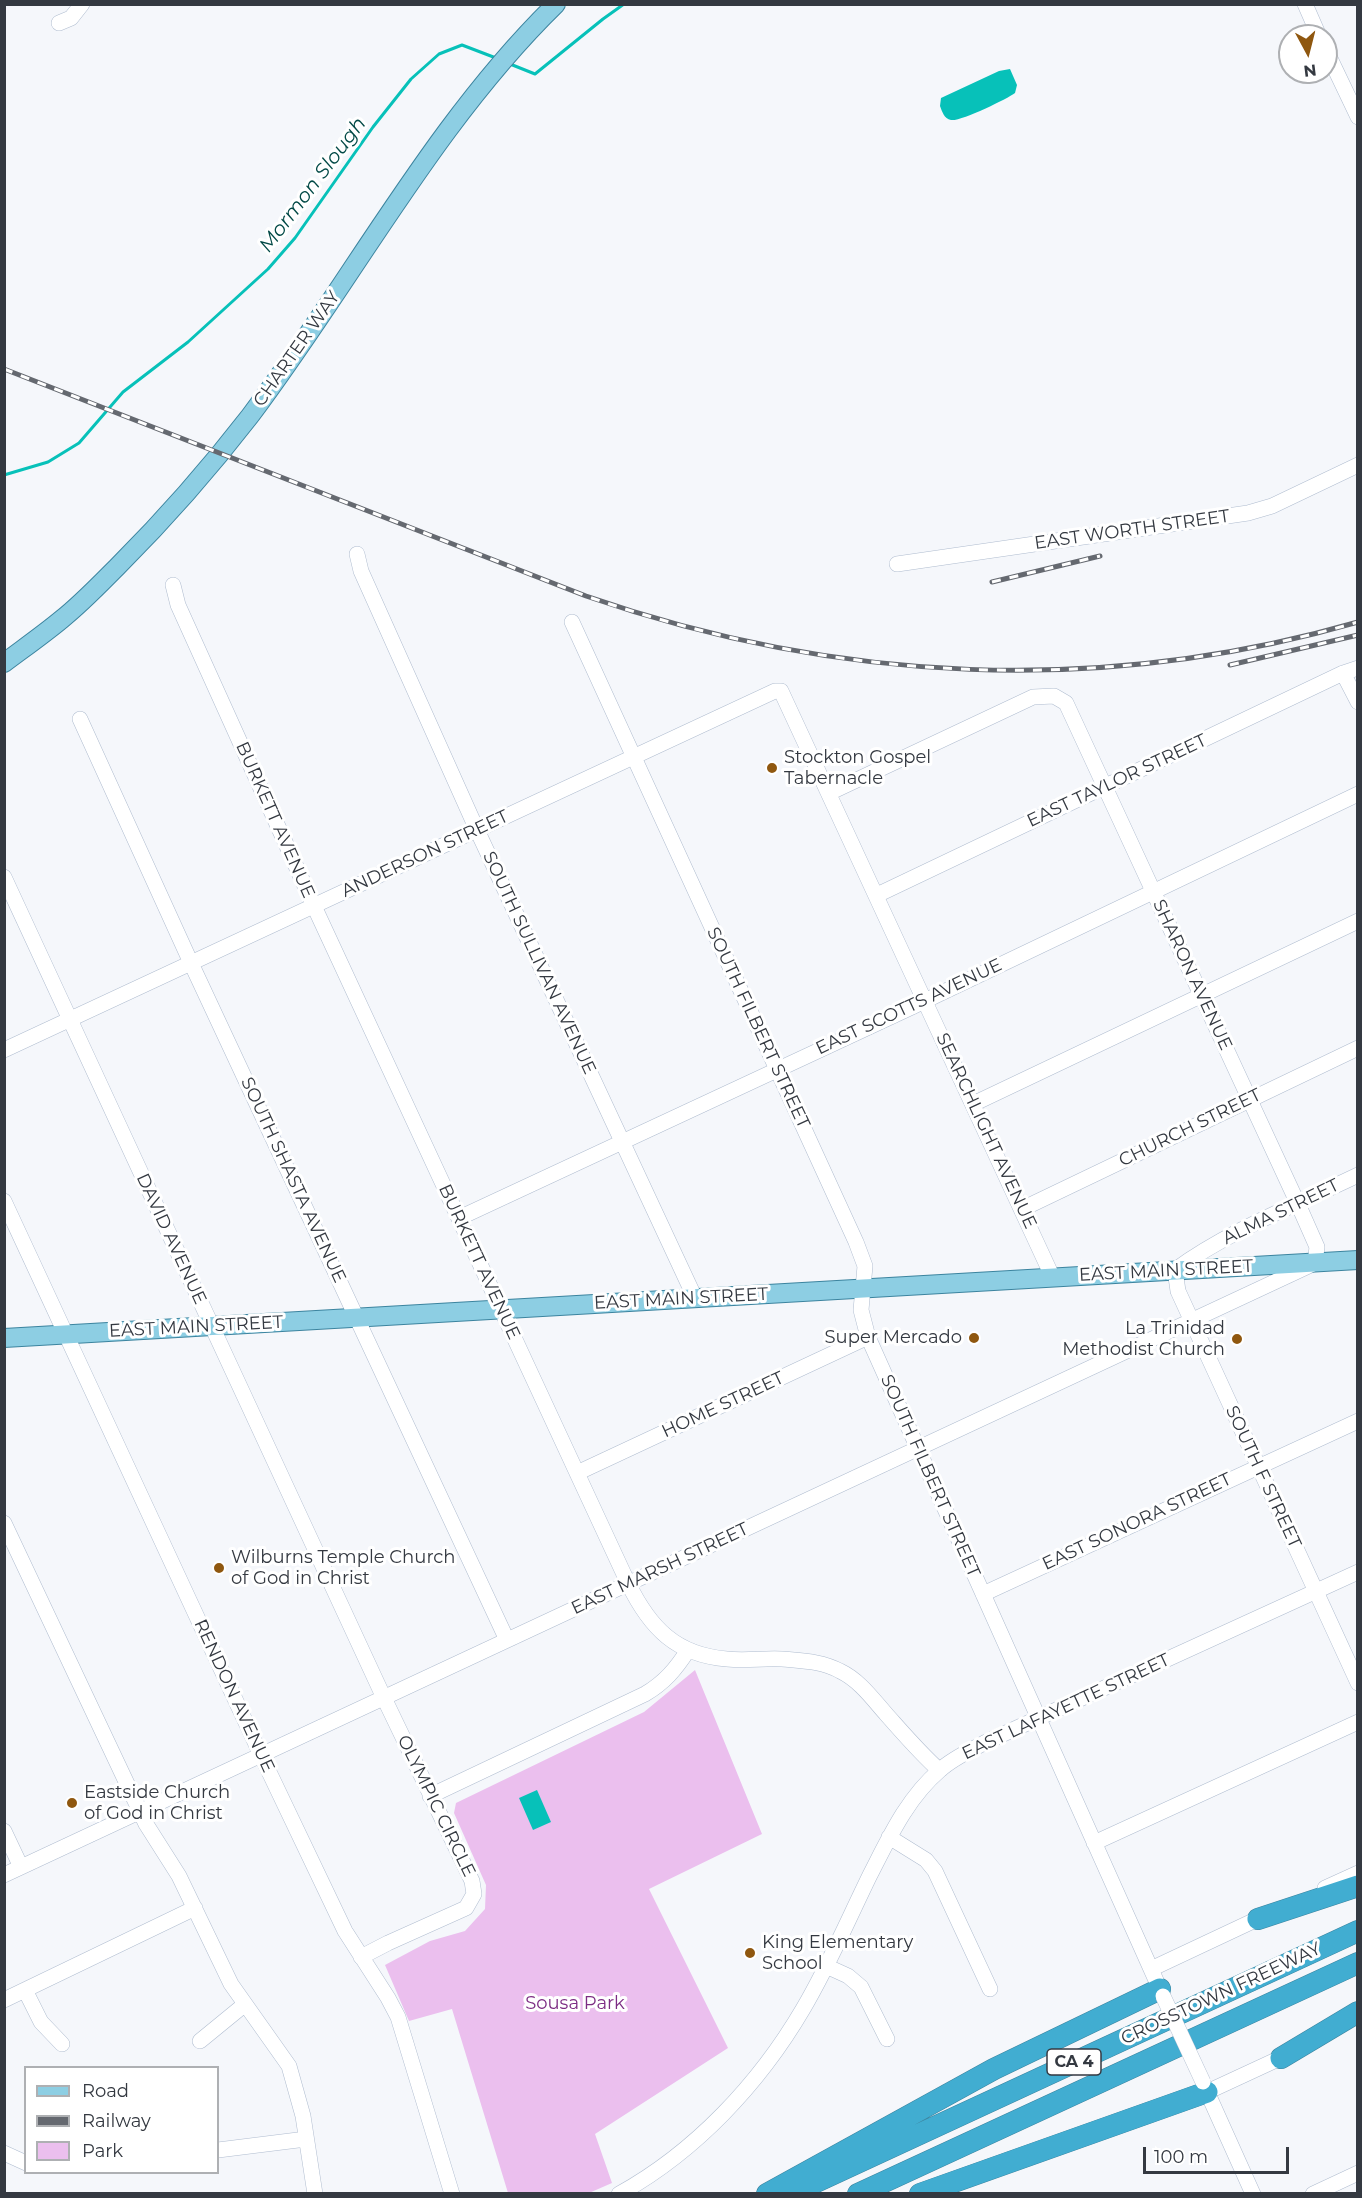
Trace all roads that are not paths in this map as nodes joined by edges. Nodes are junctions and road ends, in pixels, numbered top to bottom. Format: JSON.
{"nodes":[{"id":1,"x":82,"y":4,"type":"edge"},
{"id":2,"x":556,"y":4,"type":"edge"},
{"id":3,"x":1305,"y":4,"type":"edge"},
{"id":4,"x":59,"y":23,"type":"dead end"},
{"id":5,"x":1314,"y":24,"type":"edge"},
{"id":6,"x":1338,"y":75,"type":"edge"},
{"id":7,"x":1358,"y":117,"type":"edge"},
{"id":8,"x":1358,"y":465,"type":"edge"},
{"id":9,"x":357,"y":554,"type":"dead end"},
{"id":10,"x":897,"y":564,"type":"dead end"},
{"id":11,"x":173,"y":585,"type":"dead end"},
{"id":12,"x":572,"y":622,"type":"dead end"},
{"id":13,"x":4,"y":663,"type":"edge"},
{"id":14,"x":1350,"y":671,"type":"edge"},
{"id":15,"x":781,"y":692,"type":"joint"},
{"id":16,"x":1358,"y":702,"type":"edge"},
{"id":17,"x":80,"y":719,"type":"dead end"},
{"id":18,"x":634,"y":757,"type":"junction"},
{"id":19,"x":1105,"y":787,"type":"junction"},
{"id":20,"x":829,"y":793,"type":"junction"},
{"id":21,"x":1358,"y":794,"type":"edge"},
{"id":22,"x":477,"y":830,"type":"junction"},
{"id":23,"x":4,"y":877,"type":"edge"},
{"id":24,"x":1153,"y":891,"type":"junction"},
{"id":25,"x":877,"y":895,"type":"junction"},
{"id":26,"x":314,"y":906,"type":"junction"},
{"id":27,"x":1358,"y":921,"type":"edge"},
{"id":28,"x":191,"y":963,"type":"junction"},
{"id":29,"x":1202,"y":995,"type":"junction"},
{"id":30,"x":925,"y":1000,"type":"junction"},
{"id":31,"x":69,"y":1019,"type":"junction"},
{"id":32,"x":1358,"y":1048,"type":"edge"},
{"id":33,"x":4,"y":1050,"type":"edge"},
{"id":34,"x":776,"y":1070,"type":"junction"},
{"id":35,"x":1250,"y":1099,"type":"junction"},
{"id":36,"x":973,"y":1104,"type":"junction"},
{"id":37,"x":622,"y":1142,"type":"junction"},
{"id":38,"x":1358,"y":1175,"type":"edge"},
{"id":39,"x":4,"y":1201,"type":"edge"},
{"id":40,"x":1298,"y":1204,"type":"junction"},
{"id":41,"x":1022,"y":1209,"type":"junction"},
{"id":42,"x":459,"y":1218,"type":"junction"},
{"id":43,"x":1358,"y":1260,"type":"edge"},
{"id":44,"x":1315,"y":1263,"type":"junction"},
{"id":45,"x":1175,"y":1270,"type":"junction"},
{"id":46,"x":1053,"y":1278,"type":"junction"},
{"id":47,"x":863,"y":1289,"type":"junction"},
{"id":48,"x":695,"y":1298,"type":"junction"},
{"id":49,"x":501,"y":1309,"type":"junction"},
{"id":50,"x":357,"y":1318,"type":"junction"},
{"id":51,"x":1191,"y":1321,"type":"junction"},
{"id":52,"x":212,"y":1326,"type":"junction"},
{"id":53,"x":66,"y":1335,"type":"junction"},
{"id":54,"x":868,"y":1337,"type":"junction"},
{"id":55,"x":4,"y":1338,"type":"edge"},
{"id":56,"x":1358,"y":1421,"type":"edge"},
{"id":57,"x":918,"y":1448,"type":"junction"},
{"id":58,"x":1258,"y":1467,"type":"junction"},
{"id":59,"x":577,"y":1473,"type":"junction"},
{"id":60,"x":4,"y":1523,"type":"edge"},
{"id":61,"x":1358,"y":1572,"type":"edge"},
{"id":62,"x":628,"y":1583,"type":"junction"},
{"id":63,"x":1315,"y":1591,"type":"junction"},
{"id":64,"x":983,"y":1594,"type":"junction"},
{"id":65,"x":507,"y":1640,"type":"junction"},
{"id":66,"x":688,"y":1650,"type":"junction"},
{"id":67,"x":1358,"y":1683,"type":"edge"},
{"id":68,"x":384,"y":1698,"type":"junction"},
{"id":69,"x":1038,"y":1718,"type":"junction"},
{"id":70,"x":1358,"y":1722,"type":"edge"},
{"id":71,"x":261,"y":1755,"type":"junction"},
{"id":72,"x":939,"y":1770,"type":"junction"},
{"id":73,"x":430,"y":1796,"type":"junction"},
{"id":74,"x":140,"y":1812,"type":"junction"},
{"id":75,"x":4,"y":1831,"type":"edge"},
{"id":76,"x":889,"y":1837,"type":"junction"},
{"id":77,"x":1094,"y":1843,"type":"junction"},
{"id":78,"x":21,"y":1867,"type":"junction"},
{"id":79,"x":1358,"y":1873,"type":"edge"},
{"id":80,"x":4,"y":1875,"type":"edge"},
{"id":81,"x":1358,"y":1886,"type":"edge"},
{"id":82,"x":195,"y":1908,"type":"junction"},
{"id":83,"x":1258,"y":1919,"type":"junction"},
{"id":84,"x":1358,"y":1931,"type":"edge"},
{"id":85,"x":361,"y":1957,"type":"junction"},
{"id":86,"x":1358,"y":1963,"type":"edge"},
{"id":87,"x":826,"y":1966,"type":"junction"},
{"id":88,"x":1151,"y":1969,"type":"junction"},
{"id":89,"x":990,"y":1989,"type":"dead end"},
{"id":90,"x":25,"y":1990,"type":"junction"},
{"id":91,"x":1161,"y":1992,"type":"junction"},
{"id":92,"x":4,"y":2000,"type":"edge"},
{"id":93,"x":244,"y":2005,"type":"junction"},
{"id":94,"x":1358,"y":2012,"type":"edge"},
{"id":95,"x":1358,"y":2023,"type":"edge"},
{"id":96,"x":887,"y":2039,"type":"dead end"},
{"id":97,"x":200,"y":2041,"type":"dead end"},
{"id":98,"x":62,"y":2044,"type":"dead end"},
{"id":99,"x":1281,"y":2058,"type":"junction"},
{"id":100,"x":1205,"y":2087,"type":"junction"},
{"id":101,"x":306,"y":2139,"type":"junction"},
{"id":102,"x":219,"y":2150,"type":"edge"},
{"id":103,"x":4,"y":2153,"type":"edge"},
{"id":104,"x":24,"y":2162,"type":"edge"},
{"id":105,"x":1358,"y":2173,"type":"edge"},
{"id":106,"x":315,"y":2193,"type":"edge"},
{"id":107,"x":452,"y":2193,"type":"edge"},
{"id":108,"x":619,"y":2193,"type":"edge"},
{"id":109,"x":767,"y":2193,"type":"edge"},
{"id":110,"x":790,"y":2193,"type":"edge"},
{"id":111,"x":858,"y":2193,"type":"edge"},
{"id":112,"x":920,"y":2193,"type":"edge"},
{"id":113,"x":1253,"y":2193,"type":"edge"},
{"id":114,"x":1313,"y":2193,"type":"edge"}],
"edges":[{"from":1,"to":4,"type":"street"},
{"from":2,"to":13,"type":"main road","name":"CHARTER WAY"},
{"from":3,"to":5,"type":"street"},
{"from":6,"to":7,"type":"street"},
{"from":8,"to":10,"type":"street","name":"EAST WORTH STREET"},
{"from":9,"to":22,"type":"street","name":"SOUTH SULLIVAN AVENUE"},
{"from":11,"to":26,"type":"street","name":"BURKETT AVENUE"},
{"from":12,"to":18,"type":"street","name":"SOUTH FILBERT STREET"},
{"from":14,"to":16,"type":"street"},
{"from":14,"to":19,"type":"street","name":"EAST TAYLOR STREET"},
{"from":15,"to":18,"type":"street","name":"ANDERSON STREET"},
{"from":15,"to":20,"type":"street","name":"SEARCHLIGHT AVENUE"},
{"from":17,"to":28,"type":"street","name":"SOUTH SHASTA AVENUE"},
{"from":18,"to":22,"type":"street","name":"ANDERSON STREET"},
{"from":18,"to":34,"type":"street","name":"SOUTH FILBERT STREET"},
{"from":19,"to":20,"type":"street","name":"SHARON AVENUE"},
{"from":19,"to":24,"type":"street","name":"SHARON AVENUE"},
{"from":19,"to":25,"type":"street","name":"EAST TAYLOR STREET"},
{"from":20,"to":25,"type":"street","name":"SEARCHLIGHT AVENUE"},
{"from":21,"to":24,"type":"street","name":"EAST SCOTTS AVENUE"},
{"from":22,"to":26,"type":"street","name":"ANDERSON STREET"},
{"from":22,"to":37,"type":"street","name":"SOUTH SULLIVAN AVENUE"},
{"from":23,"to":31,"type":"street","name":"DAVID AVENUE"},
{"from":24,"to":29,"type":"street","name":"SHARON AVENUE"},
{"from":24,"to":30,"type":"street","name":"EAST SCOTTS AVENUE"},
{"from":25,"to":30,"type":"street","name":"SEARCHLIGHT AVENUE"},
{"from":26,"to":28,"type":"street","name":"ANDERSON STREET"},
{"from":26,"to":42,"type":"street","name":"BURKETT AVENUE"},
{"from":27,"to":29,"type":"street"},
{"from":28,"to":31,"type":"street","name":"ANDERSON STREET"},
{"from":28,"to":50,"type":"street","name":"SOUTH SHASTA AVENUE"},
{"from":29,"to":35,"type":"street","name":"SHARON AVENUE"},
{"from":29,"to":36,"type":"street"},
{"from":30,"to":34,"type":"street","name":"EAST SCOTTS AVENUE"},
{"from":30,"to":36,"type":"street","name":"SEARCHLIGHT AVENUE"},
{"from":31,"to":33,"type":"street","name":"ANDERSON STREET"},
{"from":31,"to":52,"type":"street","name":"DAVID AVENUE"},
{"from":32,"to":35,"type":"street","name":"CHURCH STREET"},
{"from":34,"to":37,"type":"street","name":"EAST SCOTTS AVENUE"},
{"from":34,"to":47,"type":"street","name":"SOUTH FILBERT STREET"},
{"from":35,"to":40,"type":"street","name":"SHARON AVENUE"},
{"from":35,"to":41,"type":"street","name":"CHURCH STREET"},
{"from":36,"to":41,"type":"street","name":"SEARCHLIGHT AVENUE"},
{"from":37,"to":42,"type":"street","name":"EAST SCOTTS AVENUE"},
{"from":37,"to":48,"type":"street","name":"SOUTH SULLIVAN AVENUE"},
{"from":38,"to":40,"type":"street","name":"ALMA STREET"},
{"from":39,"to":53,"type":"street","name":"RENDON AVENUE"},
{"from":40,"to":44,"type":"street","name":"SHARON AVENUE"},
{"from":40,"to":45,"type":"street","name":"ALMA STREET"},
{"from":41,"to":46,"type":"street","name":"SEARCHLIGHT AVENUE"},
{"from":42,"to":49,"type":"street","name":"BURKETT AVENUE"},
{"from":43,"to":44,"type":"main road","name":"EAST MAIN STREET"},
{"from":44,"to":45,"type":"main road","name":"EAST MAIN STREET"},
{"from":44,"to":51,"type":"street","name":"EAST MARSH STREET"},
{"from":45,"to":46,"type":"main road","name":"EAST MAIN STREET"},
{"from":45,"to":51,"type":"street","name":"SOUTH F STREET"},
{"from":46,"to":47,"type":"main road","name":"EAST MAIN STREET"},
{"from":47,"to":48,"type":"main road","name":"EAST MAIN STREET"},
{"from":47,"to":54,"type":"street","name":"SOUTH FILBERT STREET"},
{"from":48,"to":49,"type":"main road","name":"EAST MAIN STREET"},
{"from":49,"to":50,"type":"main road","name":"EAST MAIN STREET"},
{"from":49,"to":59,"type":"street","name":"BURKETT AVENUE"},
{"from":50,"to":52,"type":"main road","name":"EAST MAIN STREET"},
{"from":50,"to":65,"type":"street","name":"SOUTH SHASTA AVENUE"},
{"from":51,"to":57,"type":"street","name":"EAST MARSH STREET"},
{"from":51,"to":58,"type":"street","name":"SOUTH F STREET"},
{"from":52,"to":53,"type":"main road","name":"EAST MAIN STREET"},
{"from":52,"to":68,"type":"street","name":"DAVID AVENUE"},
{"from":53,"to":55,"type":"main road","name":"EAST MAIN STREET"},
{"from":53,"to":71,"type":"street","name":"RENDON AVENUE"},
{"from":54,"to":57,"type":"street","name":"SOUTH FILBERT STREET"},
{"from":54,"to":59,"type":"street","name":"HOME STREET"},
{"from":56,"to":58,"type":"street","name":"EAST SONORA STREET"},
{"from":57,"to":62,"type":"street","name":"EAST MARSH STREET"},
{"from":57,"to":64,"type":"street","name":"SOUTH FILBERT STREET"},
{"from":58,"to":63,"type":"street","name":"SOUTH F STREET"},
{"from":58,"to":64,"type":"street","name":"EAST SONORA STREET"},
{"from":59,"to":62,"type":"street","name":"BURKETT AVENUE"},
{"from":60,"to":74,"type":"street"},
{"from":61,"to":63,"type":"street","name":"EAST LAFAYETTE STREET"},
{"from":62,"to":65,"type":"street","name":"EAST MARSH STREET"},
{"from":62,"to":66,"type":"street","name":"BURKETT AVENUE"},
{"from":63,"to":67,"type":"street","name":"SOUTH F STREET"},
{"from":63,"to":69,"type":"street","name":"EAST LAFAYETTE STREET"},
{"from":64,"to":69,"type":"street","name":"SOUTH FILBERT STREET"},
{"from":65,"to":68,"type":"street","name":"EAST MARSH STREET"},
{"from":66,"to":72,"type":"street","name":"BURKETT AVENUE"},
{"from":66,"to":73,"type":"street"},
{"from":68,"to":71,"type":"street","name":"EAST MARSH STREET"},
{"from":68,"to":73,"type":"street","name":"OLYMPIC CIRCLE"},
{"from":69,"to":72,"type":"street","name":"EAST LAFAYETTE STREET"},
{"from":69,"to":77,"type":"street","name":"SOUTH FILBERT STREET"},
{"from":70,"to":77,"type":"street"},
{"from":71,"to":74,"type":"street","name":"EAST MARSH STREET"},
{"from":71,"to":85,"type":"street","name":"RENDON AVENUE"},
{"from":72,"to":76,"type":"street","name":"EAST LAFAYETTE STREET"},
{"from":73,"to":85,"type":"street","name":"OLYMPIC CIRCLE"},
{"from":74,"to":78,"type":"street","name":"EAST MARSH STREET"},
{"from":74,"to":82,"type":"street"},
{"from":75,"to":78,"type":"street"},
{"from":76,"to":87,"type":"street","name":"EAST LAFAYETTE STREET"},
{"from":76,"to":89,"type":"street"},
{"from":77,"to":88,"type":"street","name":"SOUTH FILBERT STREET"},
{"from":78,"to":80,"type":"street","name":"EAST MARSH STREET"},
{"from":79,"to":83,"type":"street"},
{"from":81,"to":83,"type":"highway"},
{"from":82,"to":90,"type":"street"},
{"from":82,"to":93,"type":"street"},
{"from":83,"to":88,"type":"street"},
{"from":84,"to":110,"type":"highway","name":"CROSSTOWN FREEWAY","number":"CA 4"},
{"from":85,"to":107,"type":"street","name":"RENDON AVENUE"},
{"from":86,"to":111,"type":"highway","name":"CROSSTOWN FREEWAY","number":"CA 4"},
{"from":87,"to":96,"type":"street"},
{"from":87,"to":108,"type":"street","name":"EAST LAFAYETTE STREET"},
{"from":88,"to":91,"type":"street","name":"SOUTH FILBERT STREET"},
{"from":90,"to":92,"type":"street"},
{"from":90,"to":98,"type":"street"},
{"from":91,"to":100,"type":"street","name":"SOUTH FILBERT STREET","bridge":true},
{"from":91,"to":109,"type":"highway"},
{"from":93,"to":97,"type":"street"},
{"from":93,"to":101,"type":"street"},
{"from":94,"to":99,"type":"highway"},
{"from":95,"to":99,"type":"street"},
{"from":99,"to":100,"type":"street"},
{"from":100,"to":112,"type":"highway"},
{"from":100,"to":113,"type":"street","name":"SOUTH FILBERT STREET"},
{"from":101,"to":102,"type":"street"},
{"from":101,"to":106,"type":"street"},
{"from":103,"to":104,"type":"street"},
{"from":105,"to":114,"type":"street"}]}
